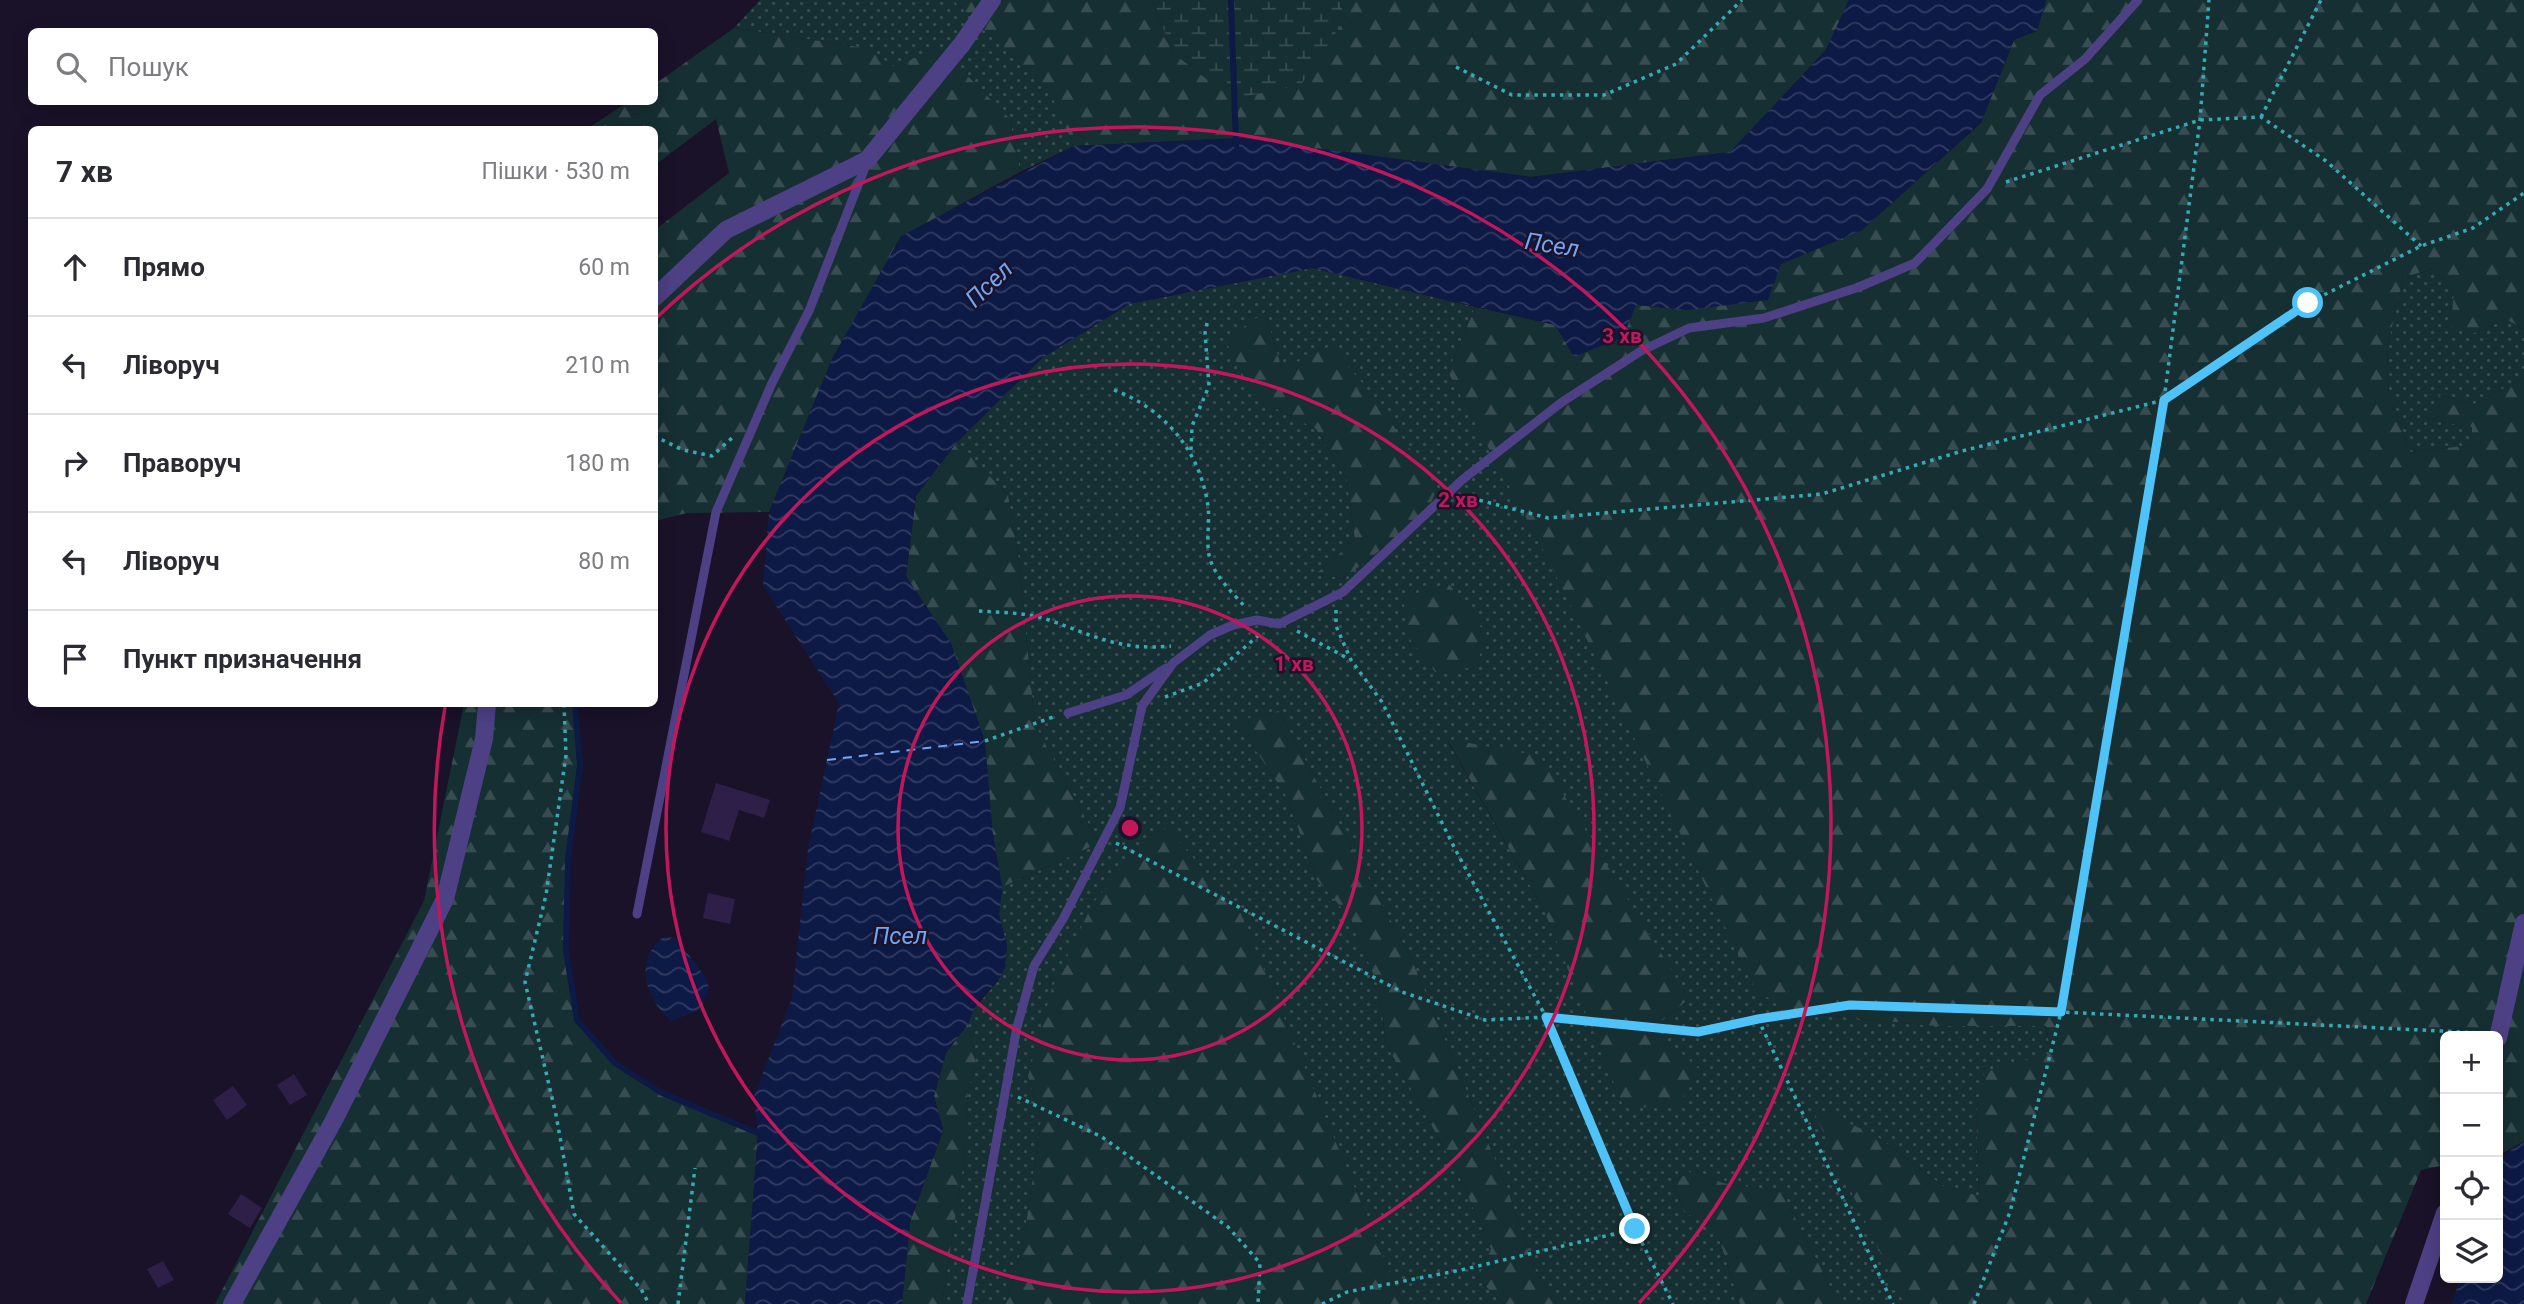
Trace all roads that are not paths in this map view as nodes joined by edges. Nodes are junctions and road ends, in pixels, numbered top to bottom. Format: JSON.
{"nodes":[{"id":1,"x":992,"y":0,"type":"edge"},
{"id":2,"x":2138,"y":0,"type":"edge"},
{"id":3,"x":867,"y":160,"type":"junction"},
{"id":4,"x":658,"y":294,"type":"edge"},
{"id":5,"x":1173,"y":663,"type":"junction"},
{"id":6,"x":487,"y":707,"type":"edge"},
{"id":7,"x":1068,"y":712,"type":"road end"},
{"id":8,"x":637,"y":914,"type":"dead end"},
{"id":9,"x":2524,"y":923,"type":"edge"},
{"id":10,"x":2499,"y":1031,"type":"edge"},
{"id":11,"x":2443,"y":1220,"type":"edge"},
{"id":12,"x":232,"y":1304,"type":"edge"},
{"id":13,"x":967,"y":1304,"type":"edge"},
{"id":14,"x":2414,"y":1304,"type":"edge"}],
"edges":[{"from":1,"to":3,"type":"street"},
{"from":2,"to":5,"type":"lane"},
{"from":3,"to":4,"type":"street"},
{"from":3,"to":8,"type":"lane"},
{"from":5,"to":7,"type":"lane"},
{"from":5,"to":13,"type":"lane"},
{"from":6,"to":12,"type":"street"},
{"from":9,"to":10,"type":"street"},
{"from":11,"to":14,"type":"street"}]}
